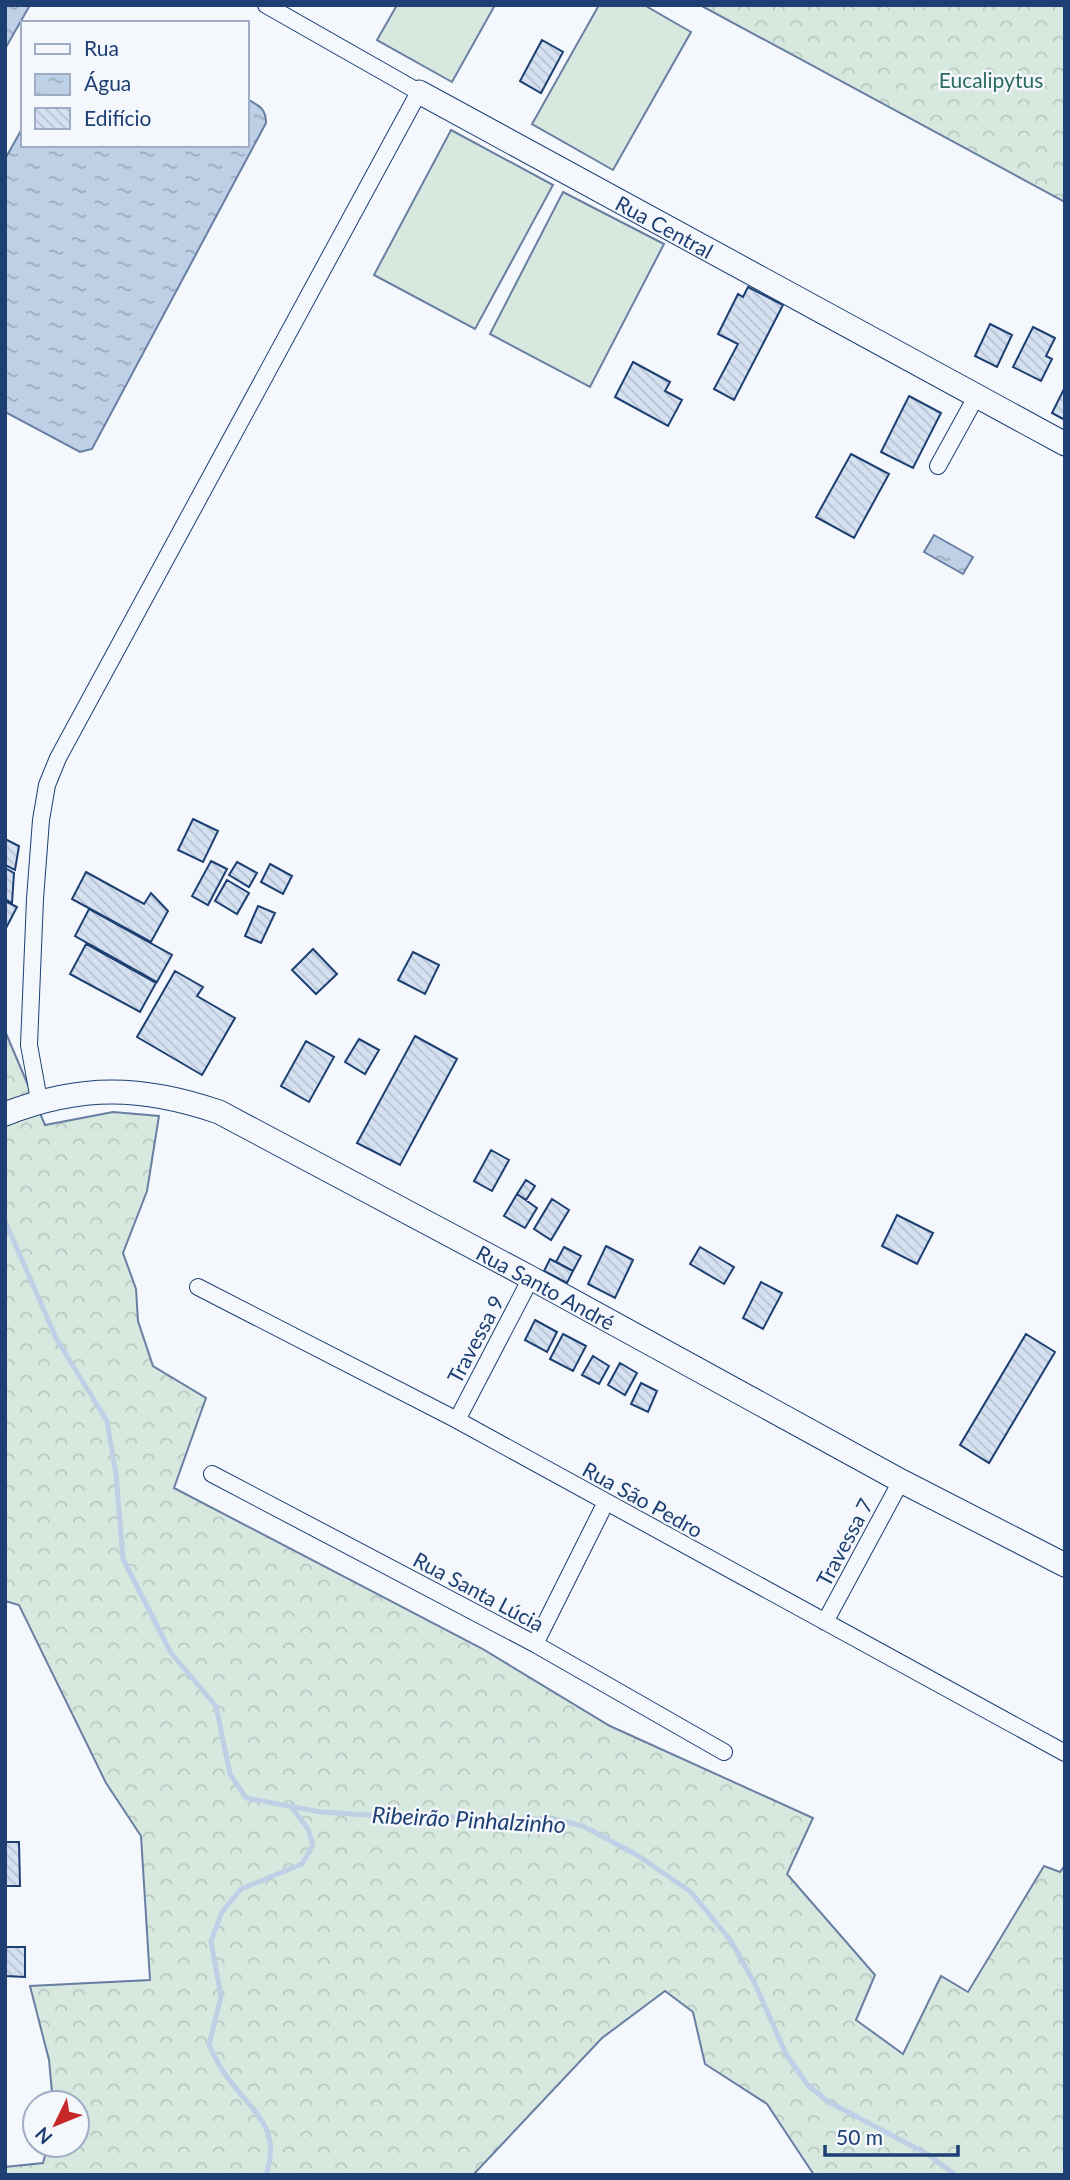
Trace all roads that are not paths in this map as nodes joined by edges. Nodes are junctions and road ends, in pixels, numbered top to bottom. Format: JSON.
{"nodes":[{"id":1,"x":265,"y":5,"type":"edge"},
{"id":2,"x":419,"y":92,"type":"junction"},
{"id":3,"x":976,"y":397,"type":"junction"},
{"id":4,"x":1065,"y":444,"type":"edge"},
{"id":5,"x":938,"y":466,"type":"dead end"},
{"id":6,"x":39,"y":1100,"type":"junction"},
{"id":7,"x":5,"y":1114,"type":"edge"},
{"id":8,"x":531,"y":1278,"type":"junction"},
{"id":9,"x":198,"y":1286,"type":"dead end"},
{"id":10,"x":457,"y":1419,"type":"junction"},
{"id":11,"x":212,"y":1474,"type":"dead end"},
{"id":12,"x":901,"y":1481,"type":"junction"},
{"id":13,"x":606,"y":1502,"type":"junction"},
{"id":14,"x":1065,"y":1565,"type":"edge"},
{"id":15,"x":825,"y":1622,"type":"junction"},
{"id":16,"x":535,"y":1644,"type":"junction"},
{"id":17,"x":724,"y":1752,"type":"dead end"},
{"id":18,"x":1065,"y":1753,"type":"edge"}],
"edges":[{"from":1,"to":2,"type":"street","name":"Rua Central"},
{"from":2,"to":3,"type":"street","name":"Rua Central"},
{"from":2,"to":6,"type":"street"},
{"from":3,"to":4,"type":"street","name":"Rua Central"},
{"from":3,"to":5,"type":"street"},
{"from":6,"to":7,"type":"street","name":"Rua Santo André"},
{"from":6,"to":8,"type":"street","name":"Rua Santo André"},
{"from":8,"to":10,"type":"street","name":"Travessa 9"},
{"from":8,"to":12,"type":"street","name":"Rua Santo André"},
{"from":9,"to":10,"type":"street","name":"Rua São Pedro"},
{"from":10,"to":13,"type":"street","name":"Rua São Pedro"},
{"from":11,"to":16,"type":"street","name":"Rua Santa Lúcia"},
{"from":12,"to":14,"type":"street","name":"Rua Santo André"},
{"from":12,"to":15,"type":"street","name":"Travessa 7"},
{"from":13,"to":15,"type":"street","name":"Rua São Pedro"},
{"from":13,"to":16,"type":"street"},
{"from":15,"to":18,"type":"street","name":"Rua São Pedro"},
{"from":16,"to":17,"type":"street","name":"Rua Santa Lúcia"}]}
